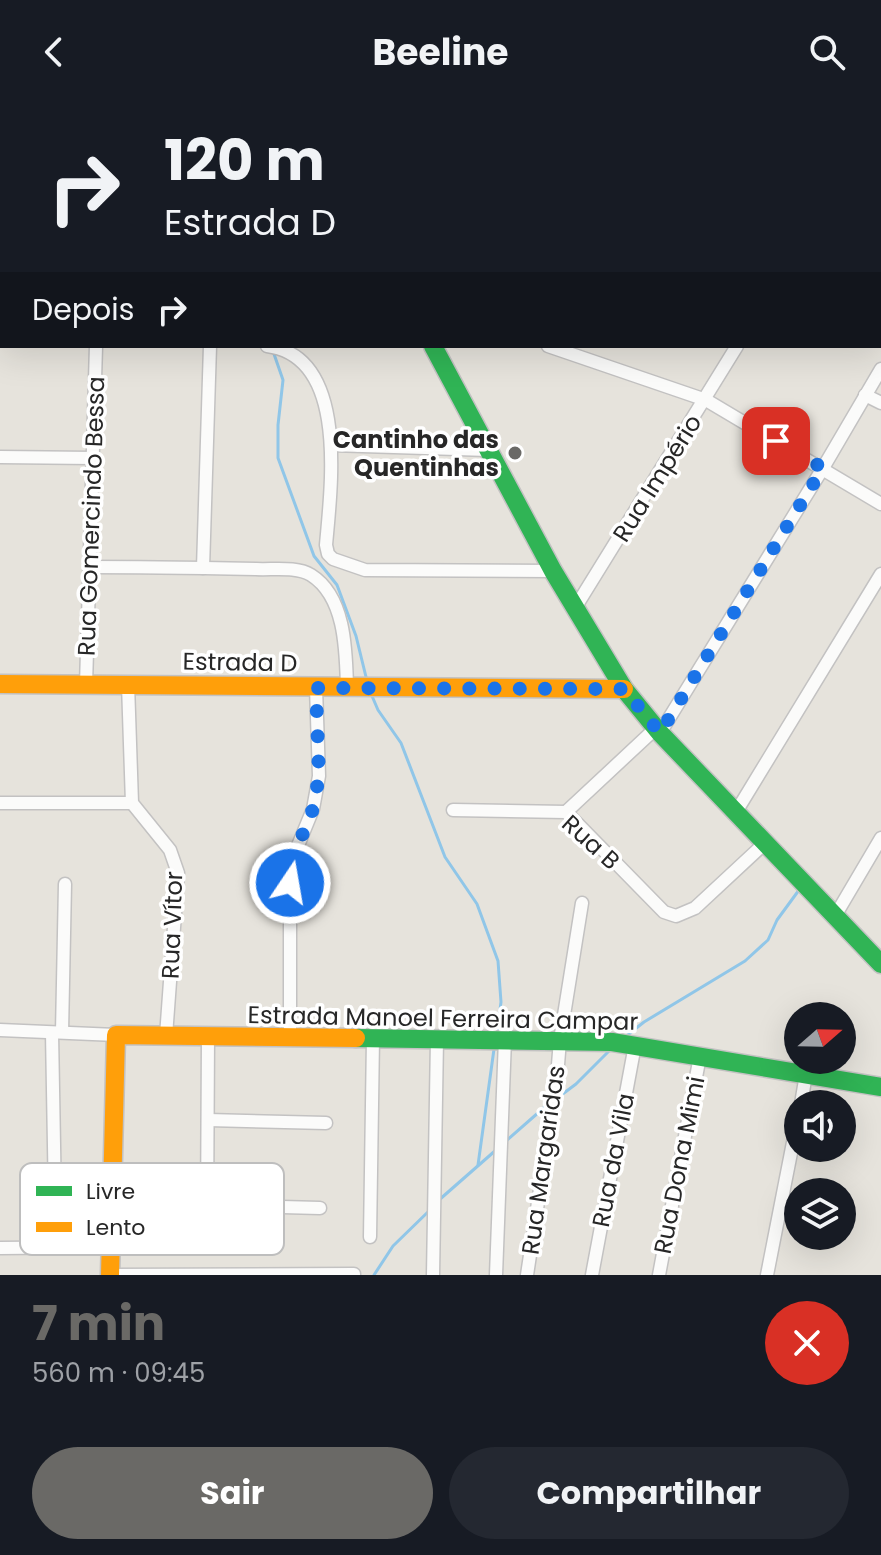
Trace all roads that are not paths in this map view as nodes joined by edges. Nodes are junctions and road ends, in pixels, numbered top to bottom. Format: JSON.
{"nodes":[{"id":1,"x":96,"y":348,"type":"edge"},
{"id":2,"x":210,"y":348,"type":"edge"},
{"id":3,"x":283,"y":348,"type":"edge"},
{"id":4,"x":434,"y":348,"type":"edge"},
{"id":5,"x":554,"y":348,"type":"edge"},
{"id":6,"x":736,"y":348,"type":"edge"},
{"id":7,"x":881,"y":369,"type":"edge"},
{"id":8,"x":865,"y":395,"type":"junction"},
{"id":9,"x":706,"y":400,"type":"junction"},
{"id":10,"x":881,"y":403,"type":"edge"},
{"id":11,"x":331,"y":445,"type":"junction"},
{"id":12,"x":488,"y":450,"type":"junction"},
{"id":13,"x":0,"y":457,"type":"edge"},
{"id":14,"x":93,"y":458,"type":"junction"},
{"id":15,"x":823,"y":468,"type":"junction"},
{"id":16,"x":881,"y":504,"type":"edge"},
{"id":17,"x":90,"y":567,"type":"junction"},
{"id":18,"x":203,"y":568,"type":"junction"},
{"id":19,"x":553,"y":571,"type":"junction"},
{"id":20,"x":881,"y":574,"type":"edge"},
{"id":21,"x":575,"y":608,"type":"junction"},
{"id":22,"x":0,"y":684,"type":"edge"},
{"id":23,"x":128,"y":684,"type":"junction"},
{"id":24,"x":86,"y":685,"type":"junction"},
{"id":25,"x":316,"y":688,"type":"junction"},
{"id":26,"x":351,"y":688,"type":"junction"},
{"id":27,"x":624,"y":689,"type":"junction"},
{"id":28,"x":658,"y":730,"type":"junction"},
{"id":29,"x":0,"y":803,"type":"edge"},
{"id":30,"x":132,"y":803,"type":"junction"},
{"id":31,"x":453,"y":810,"type":"dead end"},
{"id":32,"x":566,"y":812,"type":"junction"},
{"id":33,"x":736,"y":812,"type":"junction"},
{"id":34,"x":881,"y":838,"type":"edge"},
{"id":35,"x":765,"y":843,"type":"junction"},
{"id":36,"x":65,"y":884,"type":"dead end"},
{"id":37,"x":582,"y":903,"type":"dead end"},
{"id":38,"x":835,"y":916,"type":"junction"},
{"id":39,"x":881,"y":964,"type":"edge"},
{"id":40,"x":0,"y":1030,"type":"edge"},
{"id":41,"x":57,"y":1032,"type":"junction"},
{"id":42,"x":116,"y":1035,"type":"junction"},
{"id":43,"x":166,"y":1036,"type":"junction"},
{"id":44,"x":208,"y":1037,"type":"junction"},
{"id":45,"x":290,"y":1037,"type":"junction"},
{"id":46,"x":373,"y":1038,"type":"junction"},
{"id":47,"x":437,"y":1039,"type":"junction"},
{"id":48,"x":505,"y":1039,"type":"junction"},
{"id":49,"x":560,"y":1040,"type":"junction"},
{"id":50,"x":633,"y":1045,"type":"junction"},
{"id":51,"x":700,"y":1056,"type":"junction"},
{"id":52,"x":784,"y":1070,"type":"edge"},
{"id":53,"x":806,"y":1074,"type":"joint"},
{"id":54,"x":881,"y":1087,"type":"edge"},
{"id":55,"x":803,"y":1090,"type":"edge"},
{"id":56,"x":208,"y":1120,"type":"junction"},
{"id":57,"x":326,"y":1123,"type":"dead end"},
{"id":58,"x":789,"y":1162,"type":"edge"},
{"id":59,"x":55,"y":1163,"type":"edge"},
{"id":60,"x":112,"y":1163,"type":"edge"},
{"id":61,"x":208,"y":1163,"type":"edge"},
{"id":62,"x":320,"y":1208,"type":"dead end"},
{"id":63,"x":284,"y":1209,"type":"edge"},
{"id":64,"x":370,"y":1237,"type":"dead end"},
{"id":65,"x":0,"y":1248,"type":"edge"},
{"id":66,"x":20,"y":1248,"type":"edge"},
{"id":67,"x":354,"y":1274,"type":"edge"},
{"id":68,"x":110,"y":1275,"type":"edge"},
{"id":69,"x":433,"y":1275,"type":"edge"},
{"id":70,"x":496,"y":1275,"type":"edge"},
{"id":71,"x":527,"y":1275,"type":"edge"},
{"id":72,"x":592,"y":1275,"type":"edge"},
{"id":73,"x":659,"y":1275,"type":"edge"},
{"id":74,"x":767,"y":1275,"type":"edge"}],
"edges":[{"from":1,"to":14,"type":"street","name":"Rua Gomercindo Bessa"},
{"from":2,"to":18,"type":"street"},
{"from":3,"to":11,"type":"street"},
{"from":4,"to":12,"type":"street"},
{"from":5,"to":9,"type":"street"},
{"from":6,"to":9,"type":"street","name":"Rua Império"},
{"from":7,"to":8,"type":"street"},
{"from":8,"to":10,"type":"street"},
{"from":8,"to":15,"type":"street"},
{"from":9,"to":15,"type":"street"},
{"from":9,"to":21,"type":"street","name":"Rua Império"},
{"from":11,"to":12,"type":"street"},
{"from":11,"to":19,"type":"street"},
{"from":12,"to":19,"type":"street"},
{"from":13,"to":14,"type":"street"},
{"from":14,"to":17,"type":"street","name":"Rua Gomercindo Bessa"},
{"from":15,"to":16,"type":"street"},
{"from":15,"to":28,"type":"street"},
{"from":17,"to":18,"type":"street"},
{"from":17,"to":24,"type":"street","name":"Rua Gomercindo Bessa"},
{"from":18,"to":26,"type":"street"},
{"from":19,"to":21,"type":"street"},
{"from":20,"to":33,"type":"street"},
{"from":21,"to":27,"type":"street"},
{"from":22,"to":24,"type":"street","name":"Estrada D"},
{"from":23,"to":24,"type":"street","name":"Estrada D"},
{"from":23,"to":25,"type":"street","name":"Estrada D"},
{"from":23,"to":30,"type":"street"},
{"from":25,"to":26,"type":"street","name":"Estrada D"},
{"from":25,"to":45,"type":"street"},
{"from":26,"to":27,"type":"street","name":"Estrada D"},
{"from":27,"to":28,"type":"street"},
{"from":28,"to":32,"type":"street"},
{"from":28,"to":33,"type":"street"},
{"from":29,"to":30,"type":"street"},
{"from":30,"to":43,"type":"street","name":"Rua Vítor"},
{"from":31,"to":32,"type":"street","name":"Rua B"},
{"from":32,"to":35,"type":"street","name":"Rua B"},
{"from":33,"to":35,"type":"street"},
{"from":34,"to":38,"type":"street"},
{"from":35,"to":38,"type":"street"},
{"from":36,"to":41,"type":"street"},
{"from":37,"to":49,"type":"street","name":"Rua Margaridas"},
{"from":38,"to":39,"type":"street"},
{"from":40,"to":41,"type":"street","name":"Estrada Manoel Ferreira Campar"},
{"from":41,"to":42,"type":"street","name":"Estrada Manoel Ferreira Campar"},
{"from":41,"to":59,"type":"street"},
{"from":42,"to":43,"type":"street","name":"Estrada Manoel Ferreira Campar"},
{"from":42,"to":60,"type":"street"},
{"from":43,"to":44,"type":"street","name":"Estrada Manoel Ferreira Campar"},
{"from":44,"to":45,"type":"street","name":"Estrada Manoel Ferreira Campar"},
{"from":44,"to":56,"type":"street"},
{"from":45,"to":46,"type":"street","name":"Estrada Manoel Ferreira Campar"},
{"from":46,"to":47,"type":"street","name":"Estrada Manoel Ferreira Campar"},
{"from":46,"to":64,"type":"street"},
{"from":47,"to":48,"type":"street","name":"Estrada Manoel Ferreira Campar"},
{"from":47,"to":69,"type":"street"},
{"from":48,"to":49,"type":"street","name":"Estrada Manoel Ferreira Campar"},
{"from":48,"to":70,"type":"street"},
{"from":49,"to":50,"type":"street","name":"Estrada Manoel Ferreira Campar"},
{"from":49,"to":71,"type":"street","name":"Rua Margaridas"},
{"from":50,"to":51,"type":"street","name":"Estrada Manoel Ferreira Campar"},
{"from":50,"to":72,"type":"street","name":"Rua da Vila"},
{"from":51,"to":52,"type":"street","name":"Estrada Manoel Ferreira Campar"},
{"from":51,"to":73,"type":"street","name":"Rua Dona Mimi"},
{"from":53,"to":54,"type":"street","name":"Estrada Manoel Ferreira Campar"},
{"from":53,"to":55,"type":"street"},
{"from":56,"to":57,"type":"street"},
{"from":56,"to":61,"type":"street"},
{"from":58,"to":74,"type":"street"},
{"from":62,"to":63,"type":"street"},
{"from":65,"to":66,"type":"street"},
{"from":67,"to":68,"type":"street"}]}
